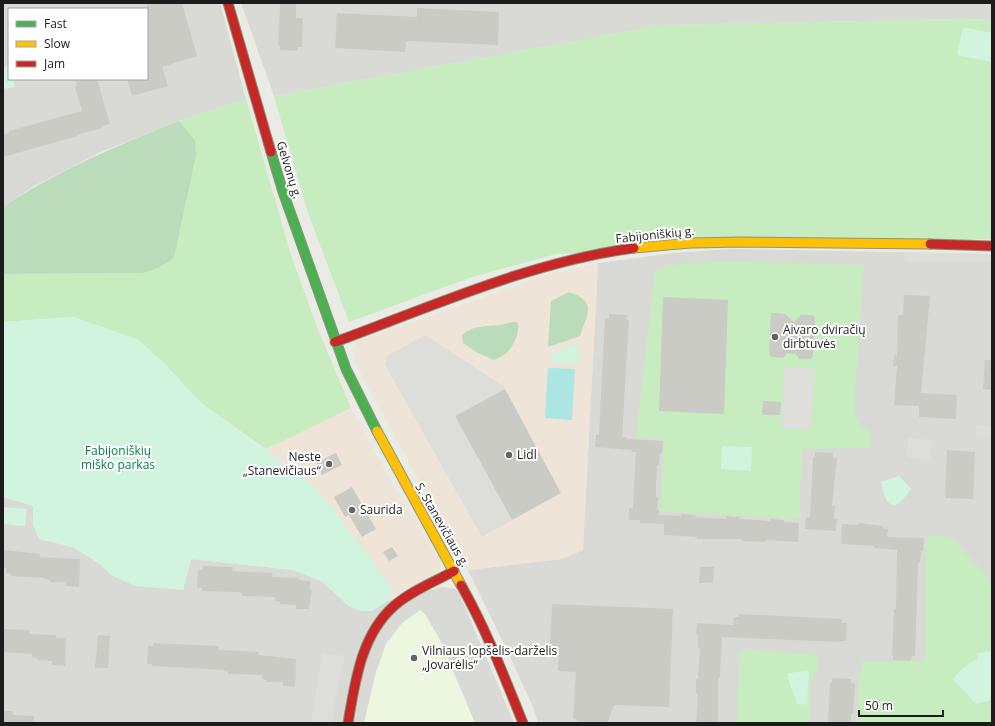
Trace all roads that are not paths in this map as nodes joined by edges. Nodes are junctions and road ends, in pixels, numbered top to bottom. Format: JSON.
{"nodes":[{"id":1,"x":228,"y":3,"type":"edge"},
{"id":2,"x":992,"y":246,"type":"edge"},
{"id":3,"x":336,"y":342,"type":"junction"},
{"id":4,"x":454,"y":571,"type":"junction"},
{"id":5,"x":348,"y":723,"type":"edge"},
{"id":6,"x":523,"y":723,"type":"edge"}],
"edges":[{"from":1,"to":3,"type":"street","name":"Gelvonų g."},
{"from":2,"to":3,"type":"street","name":"Fabijoniškių g."},
{"from":3,"to":4,"type":"street","name":"S. Stanevičiaus g."},
{"from":4,"to":5,"type":"street"},
{"from":4,"to":6,"type":"street","name":"S. Stanevičiaus g."}]}
